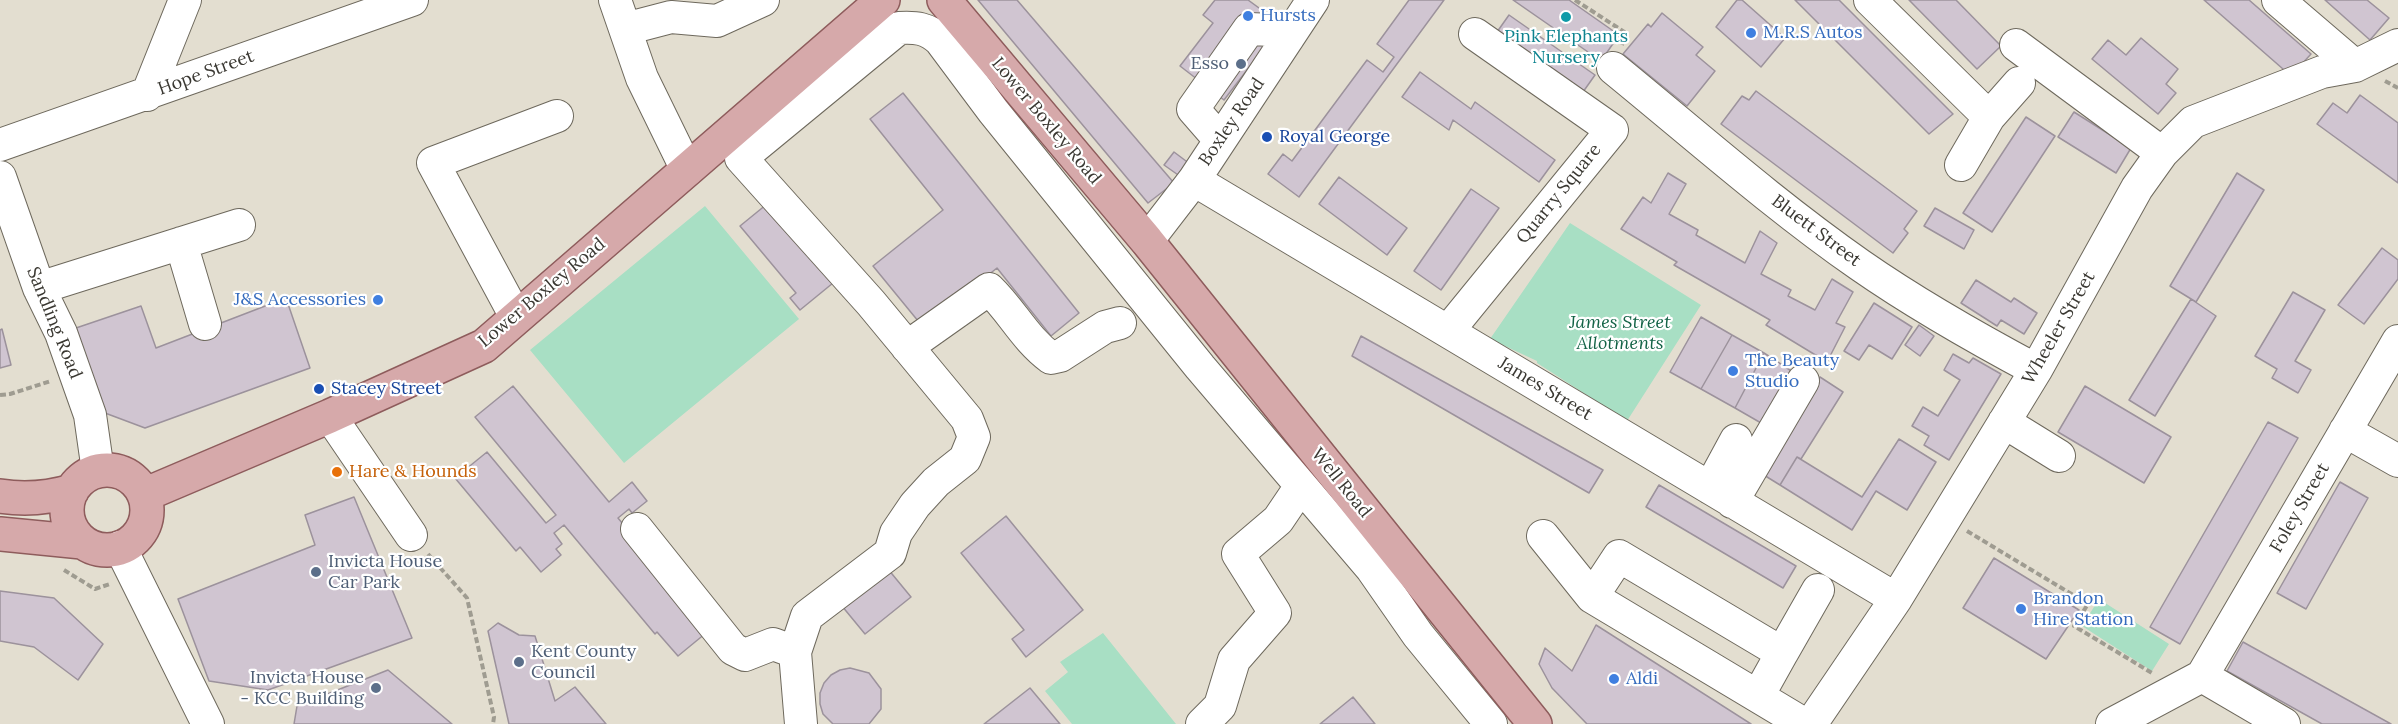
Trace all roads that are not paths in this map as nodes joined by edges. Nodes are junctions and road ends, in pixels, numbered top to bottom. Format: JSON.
{"nodes":[{"id":1,"x":184,"y":0,"type":"edge"},
{"id":2,"x":412,"y":0,"type":"edge"},
{"id":3,"x":615,"y":0,"type":"edge"},
{"id":4,"x":763,"y":0,"type":"edge"},
{"id":5,"x":883,"y":0,"type":"edge"},
{"id":6,"x":944,"y":0,"type":"edge"},
{"id":7,"x":1313,"y":0,"type":"edge"},
{"id":8,"x":1870,"y":0,"type":"edge"},
{"id":9,"x":2278,"y":0,"type":"edge"},
{"id":10,"x":625,"y":29,"type":"junction"},
{"id":11,"x":1475,"y":34,"type":"dead end"},
{"id":12,"x":2016,"y":45,"type":"dead end"},
{"id":13,"x":2398,"y":45,"type":"edge"},
{"id":14,"x":2355,"y":66,"type":"junction"},
{"id":15,"x":1613,"y":68,"type":"road end"},
{"id":16,"x":2019,"y":83,"type":"dead end"},
{"id":17,"x":147,"y":94,"type":"junction"},
{"id":18,"x":557,"y":116,"type":"dead end"},
{"id":19,"x":1989,"y":117,"type":"junction"},
{"id":20,"x":0,"y":145,"type":"edge"},
{"id":21,"x":2162,"y":153,"type":"junction"},
{"id":22,"x":1961,"y":165,"type":"dead end"},
{"id":23,"x":687,"y":170,"type":"junction"},
{"id":24,"x":0,"y":177,"type":"edge"},
{"id":25,"x":1194,"y":180,"type":"junction"},
{"id":26,"x":238,"y":225,"type":"dead end"},
{"id":27,"x":1147,"y":241,"type":"junction"},
{"id":28,"x":181,"y":243,"type":"junction"},
{"id":29,"x":39,"y":288,"type":"junction"},
{"id":30,"x":516,"y":318,"type":"junction"},
{"id":31,"x":1119,"y":323,"type":"dead end"},
{"id":32,"x":205,"y":324,"type":"dead end"},
{"id":33,"x":1448,"y":331,"type":"junction"},
{"id":34,"x":2398,"y":341,"type":"edge"},
{"id":35,"x":907,"y":346,"type":"junction"},
{"id":36,"x":2036,"y":370,"type":"junction"},
{"id":37,"x":1803,"y":381,"type":"dead end"},
{"id":38,"x":330,"y":416,"type":"junction"},
{"id":39,"x":2004,"y":422,"type":"junction"},
{"id":40,"x":2345,"y":431,"type":"junction"},
{"id":41,"x":1736,"y":440,"type":"dead end"},
{"id":42,"x":2059,"y":456,"type":"dead end"},
{"id":43,"x":2398,"y":461,"type":"edge"},
{"id":44,"x":98,"y":471,"type":"junction"},
{"id":45,"x":1301,"y":486,"type":"junction"},
{"id":46,"x":72,"y":491,"type":"junction"},
{"id":47,"x":144,"y":495,"type":"junction"},
{"id":48,"x":1721,"y":495,"type":"junction"},
{"id":49,"x":0,"y":496,"type":"edge"},
{"id":50,"x":637,"y":529,"type":"dead end"},
{"id":51,"x":0,"y":534,"type":"edge"},
{"id":52,"x":411,"y":535,"type":"road end"},
{"id":53,"x":1543,"y":536,"type":"dead end"},
{"id":54,"x":82,"y":542,"type":"junction"},
{"id":55,"x":120,"y":547,"type":"junction"},
{"id":56,"x":1818,"y":590,"type":"dead end"},
{"id":57,"x":1592,"y":597,"type":"junction"},
{"id":58,"x":1896,"y":599,"type":"junction"},
{"id":59,"x":795,"y":652,"type":"junction"},
{"id":60,"x":1782,"y":653,"type":"junction"},
{"id":61,"x":2190,"y":682,"type":"junction"},
{"id":62,"x":1758,"y":696,"type":"junction"},
{"id":63,"x":208,"y":724,"type":"edge"},
{"id":64,"x":801,"y":724,"type":"edge"},
{"id":65,"x":1202,"y":724,"type":"edge"},
{"id":66,"x":1491,"y":724,"type":"edge"},
{"id":67,"x":1535,"y":724,"type":"edge"},
{"id":68,"x":1804,"y":724,"type":"edge"},
{"id":69,"x":1811,"y":724,"type":"edge"},
{"id":70,"x":2112,"y":724,"type":"edge"},
{"id":71,"x":2284,"y":724,"type":"edge"}],
"edges":[{"from":1,"to":17,"type":"street"},
{"from":2,"to":17,"type":"street","name":"Hope Street"},
{"from":3,"to":10,"type":"street"},
{"from":4,"to":10,"type":"street"},
{"from":5,"to":23,"type":"main road","name":"Lower Boxley Road"},
{"from":6,"to":27,"type":"main road","name":"Lower Boxley Road"},
{"from":7,"to":25,"type":"street","name":"Boxley Road"},
{"from":8,"to":19,"type":"street"},
{"from":9,"to":14,"type":"street"},
{"from":10,"to":23,"type":"street"},
{"from":11,"to":33,"type":"street","name":"Quarry Square"},
{"from":12,"to":21,"type":"street"},
{"from":13,"to":14,"type":"street","name":"Wheeler Street"},
{"from":14,"to":21,"type":"street","name":"Wheeler Street"},
{"from":15,"to":36,"type":"street","name":"Bluett Street"},
{"from":16,"to":19,"type":"street"},
{"from":17,"to":20,"type":"street","name":"Hope Street"},
{"from":18,"to":30,"type":"street"},
{"from":19,"to":22,"type":"street"},
{"from":21,"to":36,"type":"street","name":"Wheeler Street"},
{"from":23,"to":30,"type":"main road","name":"Lower Boxley Road"},
{"from":24,"to":29,"type":"street","name":"Sandling Road"},
{"from":25,"to":27,"type":"street","name":"Boxley Road"},
{"from":25,"to":33,"type":"street","name":"James Street"},
{"from":26,"to":28,"type":"street"},
{"from":27,"to":67,"type":"main road","name":"Well Road"},
{"from":28,"to":29,"type":"street"},
{"from":28,"to":32,"type":"street"},
{"from":29,"to":44,"type":"street","name":"Sandling Road"},
{"from":30,"to":38,"type":"main road","name":"Lower Boxley Road"},
{"from":31,"to":35,"type":"street"},
{"from":33,"to":48,"type":"street","name":"James Street"},
{"from":34,"to":40,"type":"street","name":"Foley Street"},
{"from":35,"to":45,"type":"street"},
{"from":35,"to":59,"type":"street"},
{"from":36,"to":39,"type":"street","name":"Wheeler Street"},
{"from":37,"to":48,"type":"street"},
{"from":38,"to":47,"type":"main road","name":"Lower Boxley Road"},
{"from":38,"to":52,"type":"street"},
{"from":39,"to":42,"type":"street"},
{"from":39,"to":58,"type":"street","name":"Wheeler Street"},
{"from":40,"to":43,"type":"street"},
{"from":40,"to":61,"type":"street","name":"Foley Street"},
{"from":41,"to":48,"type":"street"},
{"from":44,"to":46,"type":"main road"},
{"from":44,"to":47,"type":"main road"},
{"from":45,"to":65,"type":"street"},
{"from":45,"to":66,"type":"street"},
{"from":46,"to":49,"type":"main road"},
{"from":46,"to":54,"type":"main road"},
{"from":47,"to":55,"type":"main road"},
{"from":48,"to":58,"type":"street","name":"James Street"},
{"from":50,"to":59,"type":"street"},
{"from":51,"to":54,"type":"main road"},
{"from":53,"to":57,"type":"street"},
{"from":54,"to":55,"type":"main road"},
{"from":55,"to":63,"type":"street"},
{"from":56,"to":60,"type":"street"},
{"from":57,"to":60,"type":"street"},
{"from":57,"to":62,"type":"street"},
{"from":58,"to":69,"type":"street","name":"Wheeler Street"},
{"from":59,"to":64,"type":"street"},
{"from":60,"to":62,"type":"street"},
{"from":61,"to":70,"type":"street"},
{"from":61,"to":71,"type":"street"},
{"from":62,"to":68,"type":"street"}]}
